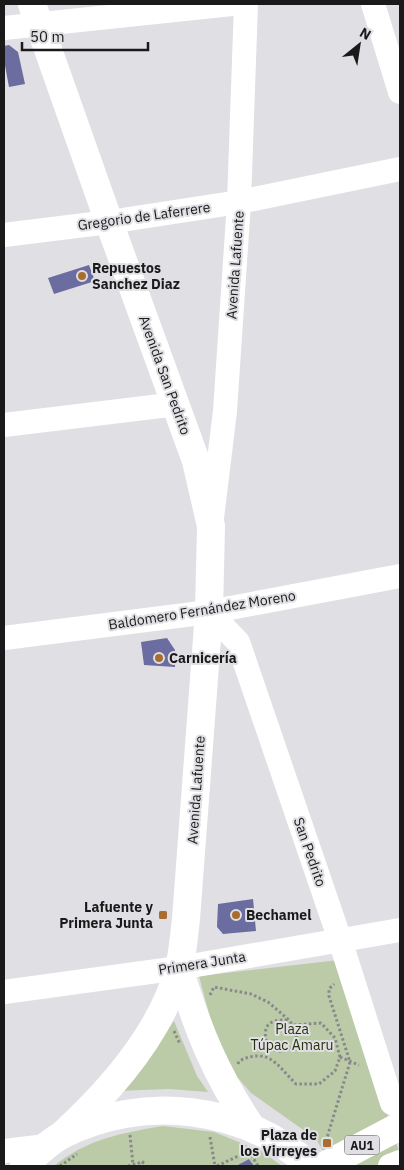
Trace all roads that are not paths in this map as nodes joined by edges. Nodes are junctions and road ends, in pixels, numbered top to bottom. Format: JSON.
{"nodes":[{"id":1,"x":232,"y":4,"type":"edge"},
{"id":2,"x":246,"y":4,"type":"edge"},
{"id":3,"x":373,"y":4,"type":"edge"},
{"id":4,"x":36,"y":14,"type":"edge"},
{"id":5,"x":4,"y":28,"type":"edge"},
{"id":6,"x":400,"y":92,"type":"edge"},
{"id":7,"x":400,"y":169,"type":"edge"},
{"id":8,"x":239,"y":202,"type":"junction"},
{"id":9,"x":109,"y":222,"type":"junction"},
{"id":10,"x":4,"y":235,"type":"edge"},
{"id":11,"x":176,"y":404,"type":"junction"},
{"id":12,"x":4,"y":424,"type":"edge"},
{"id":13,"x":211,"y":526,"type":"junction"},
{"id":14,"x":400,"y":576,"type":"edge"},
{"id":15,"x":209,"y":612,"type":"junction"},
{"id":16,"x":4,"y":638,"type":"edge"},
{"id":17,"x":400,"y":930,"type":"edge"},
{"id":18,"x":340,"y":940,"type":"junction"},
{"id":19,"x":179,"y":968,"type":"junction"},
{"id":20,"x":4,"y":992,"type":"edge"},
{"id":21,"x":396,"y":1114,"type":"edge"},
{"id":22,"x":247,"y":1142,"type":"junction"},
{"id":23,"x":62,"y":1150,"type":"edge"},
{"id":24,"x":4,"y":1151,"type":"edge"},
{"id":25,"x":319,"y":1160,"type":"edge"},
{"id":26,"x":400,"y":1162,"type":"edge"},
{"id":27,"x":24,"y":1166,"type":"edge"},
{"id":28,"x":390,"y":1166,"type":"edge"}],
"edges":[{"from":1,"to":4,"type":"street"},
{"from":2,"to":8,"type":"street","name":"Avenida Lafuente"},
{"from":3,"to":6,"type":"street"},
{"from":4,"to":5,"type":"street"},
{"from":4,"to":9,"type":"main road","name":"Avenida San Pedrito"},
{"from":7,"to":8,"type":"street","name":"Gregorio de Laferrere"},
{"from":8,"to":9,"type":"street","name":"Gregorio de Laferrere"},
{"from":8,"to":13,"type":"street","name":"Avenida Lafuente"},
{"from":9,"to":10,"type":"street","name":"Gregorio de Laferrere"},
{"from":9,"to":11,"type":"main road","name":"Avenida San Pedrito"},
{"from":11,"to":12,"type":"street"},
{"from":11,"to":13,"type":"main road","name":"Avenida San Pedrito"},
{"from":13,"to":15,"type":"main road","name":"Avenida San Pedrito"},
{"from":14,"to":15,"type":"street","name":"Baldomero Fernández Moreno"},
{"from":15,"to":16,"type":"street","name":"Baldomero Fernández Moreno"},
{"from":15,"to":18,"type":"street","name":"San Pedrito"},
{"from":15,"to":19,"type":"main road","name":"Avenida Lafuente"},
{"from":17,"to":18,"type":"street","name":"Primera Junta"},
{"from":18,"to":19,"type":"street","name":"Primera Junta"},
{"from":18,"to":21,"type":"street","name":"San Pedrito"},
{"from":19,"to":20,"type":"street","name":"Primera Junta"},
{"from":19,"to":22,"type":"main road","name":"Avenida Lafuente"},
{"from":19,"to":23,"type":"main road","name":"Avenida Lafuente"},
{"from":21,"to":25,"type":"main road","number":"AU1"},
{"from":22,"to":23,"type":"main road"},
{"from":22,"to":25,"type":"main road"},
{"from":23,"to":24,"type":"street"},
{"from":23,"to":27,"type":"main road","name":"Avenida Lafuente"},
{"from":26,"to":28,"type":"street"}]}
